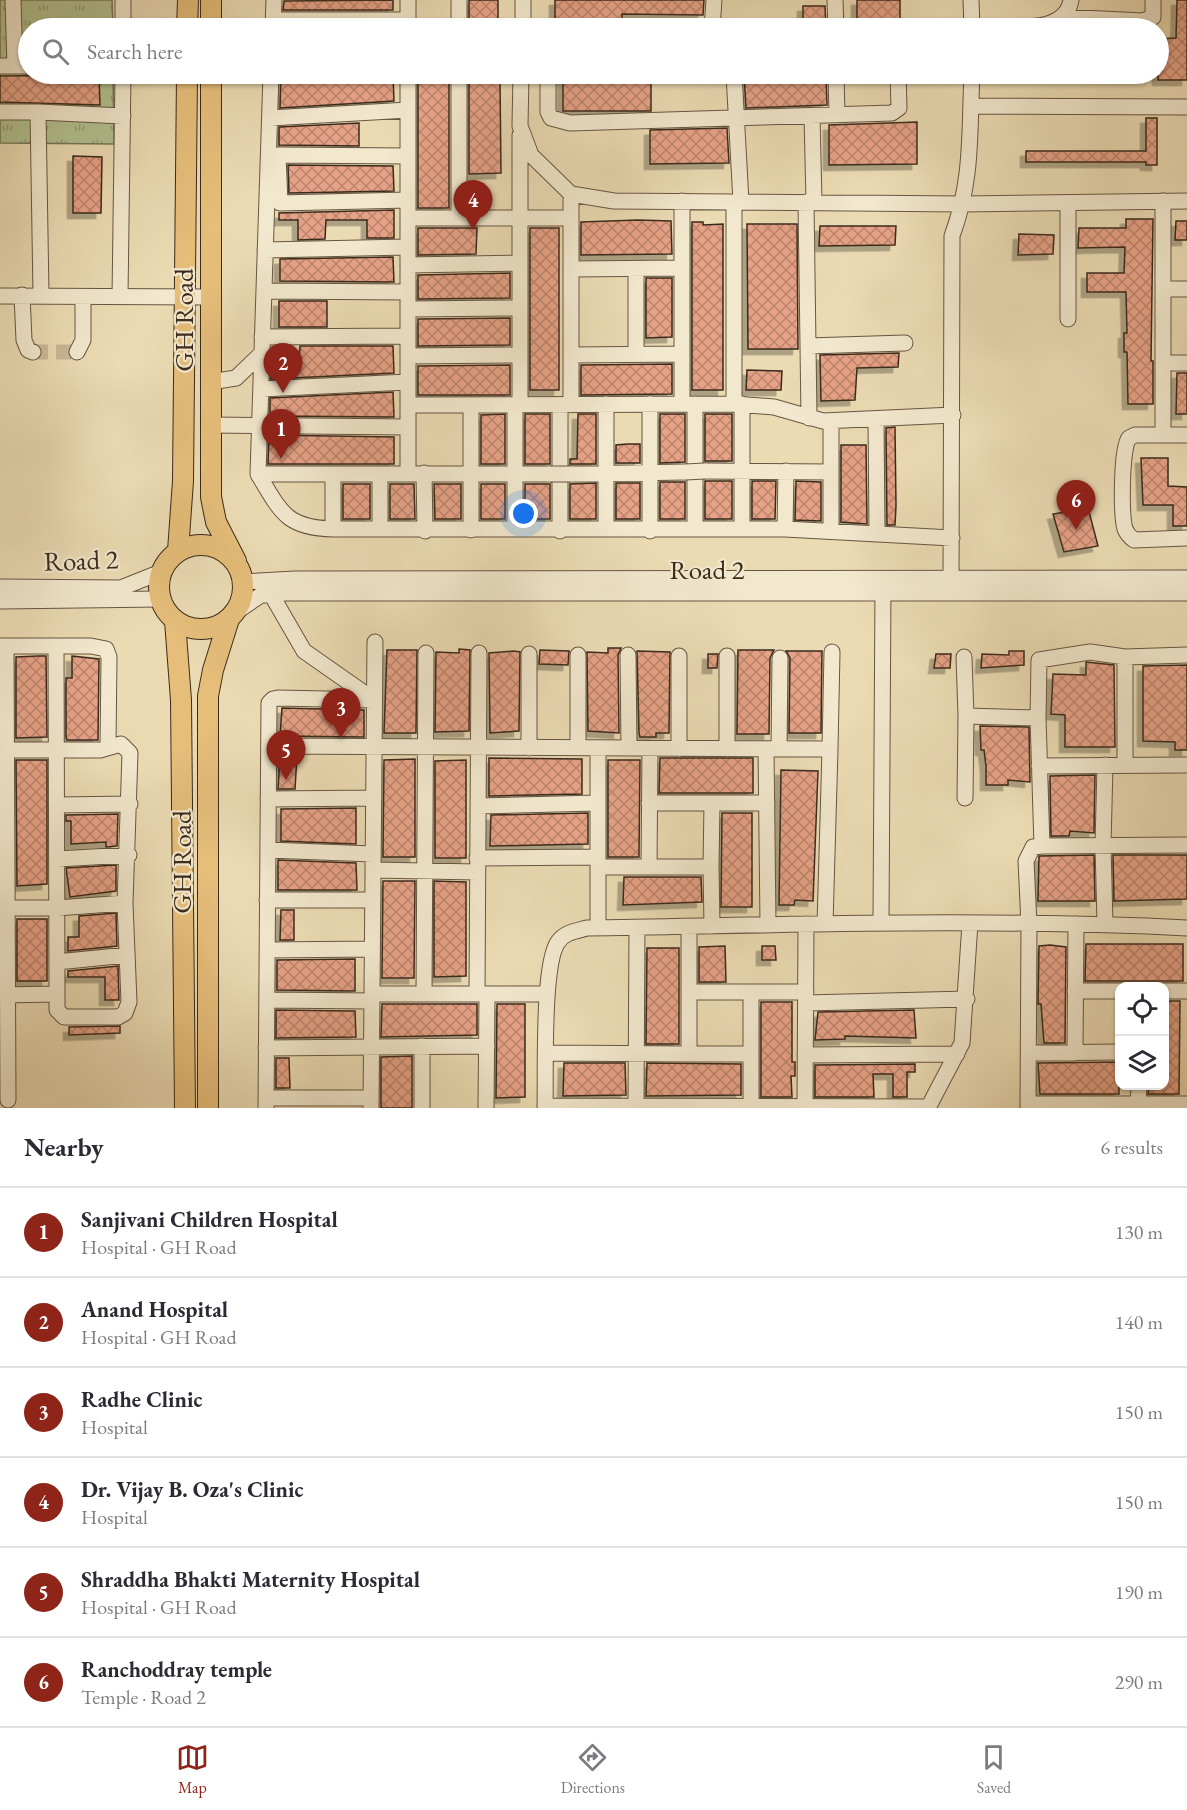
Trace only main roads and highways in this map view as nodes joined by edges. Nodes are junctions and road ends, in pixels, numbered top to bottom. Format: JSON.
{"nodes":[{"id":1,"x":188,"y":0,"type":"edge"},
{"id":2,"x":211,"y":0,"type":"edge"},
{"id":3,"x":187,"y":18,"type":"edge"},
{"id":4,"x":211,"y":18,"type":"edge"},
{"id":5,"x":187,"y":84,"type":"edge"},
{"id":6,"x":211,"y":84,"type":"edge"},
{"id":7,"x":178,"y":551,"type":"junction"},
{"id":8,"x":236,"y":561,"type":"junction"},
{"id":9,"x":231,"y":616,"type":"junction"},
{"id":10,"x":176,"y":621,"type":"junction"},
{"id":11,"x":185,"y":1108,"type":"edge"},
{"id":12,"x":208,"y":1108,"type":"edge"}],
"edges":[{"from":1,"to":3,"type":"main road"},
{"from":2,"to":4,"type":"main road"},
{"from":5,"to":7,"type":"main road","name":"GH Road"},
{"from":6,"to":8,"type":"main road","name":"GH Road"},
{"from":7,"to":8,"type":"main road"},
{"from":7,"to":10,"type":"main road"},
{"from":8,"to":9,"type":"main road"},
{"from":9,"to":10,"type":"main road"},
{"from":9,"to":12,"type":"main road","name":"GH Road"},
{"from":10,"to":11,"type":"main road","name":"GH Road"}]}
